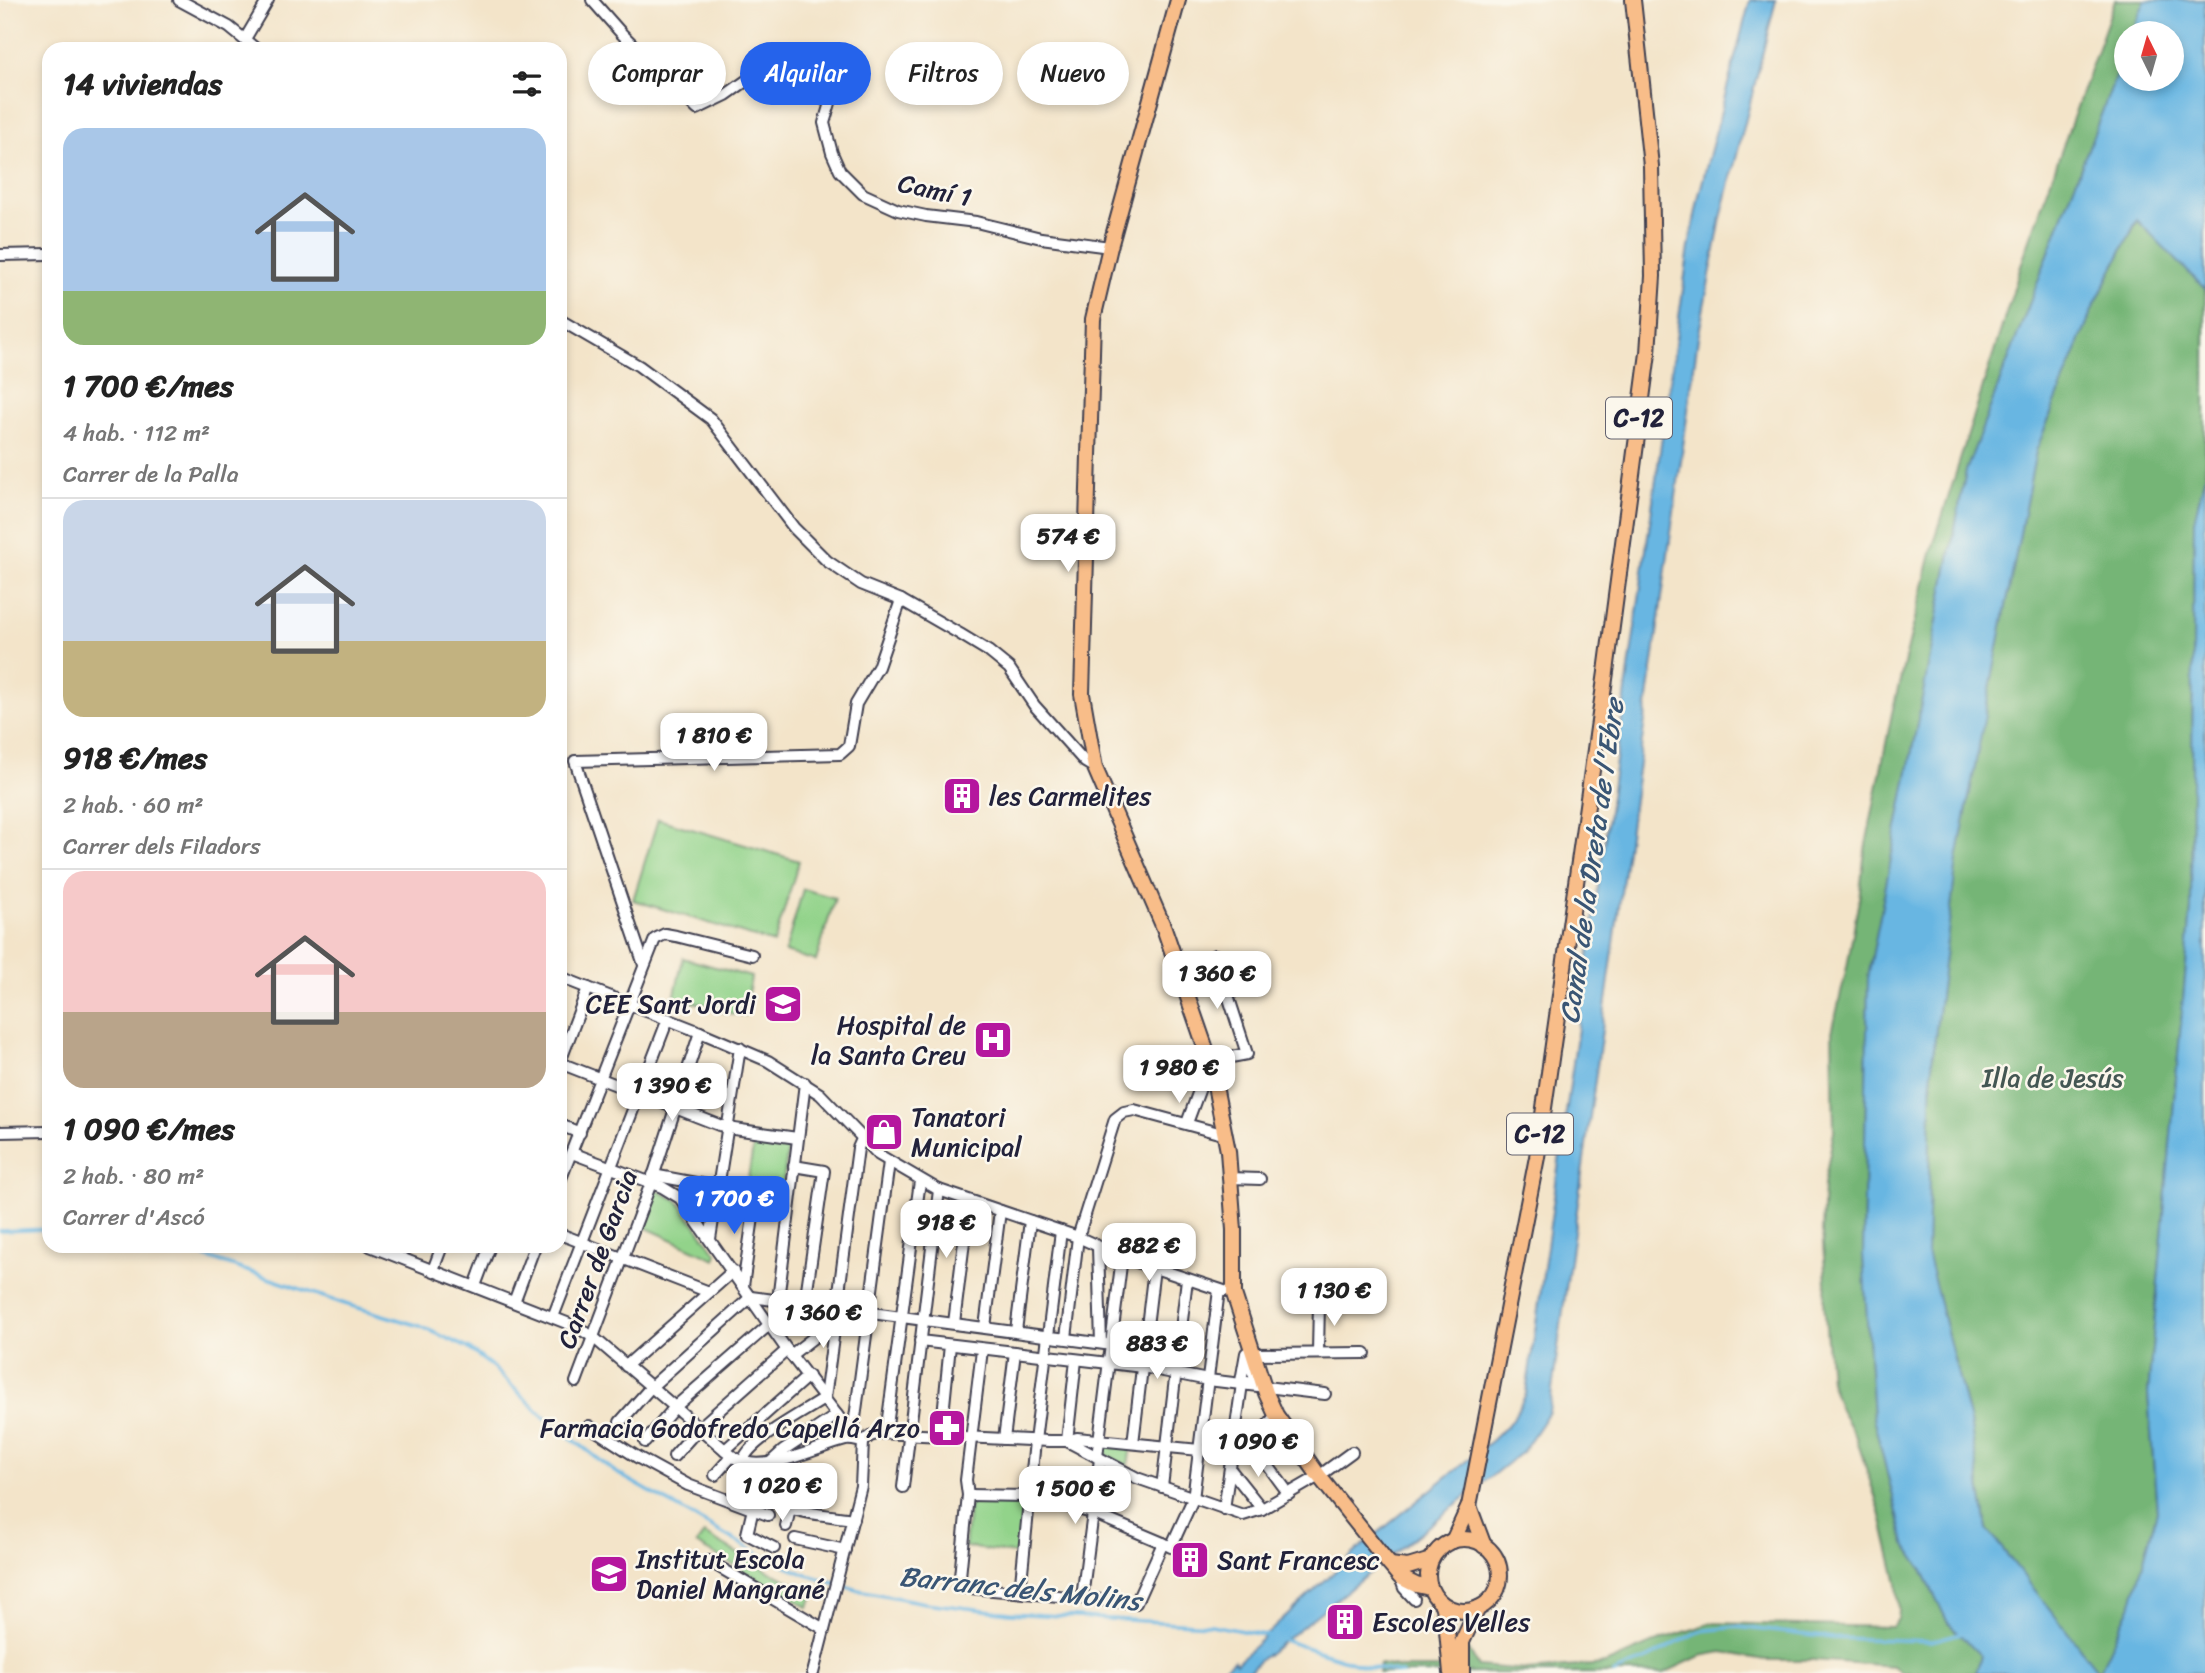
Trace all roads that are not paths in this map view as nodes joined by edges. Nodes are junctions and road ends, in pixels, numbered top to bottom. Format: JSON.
{"nodes":[{"id":1,"x":179,"y":0,"type":"edge"},
{"id":2,"x":268,"y":0,"type":"edge"},
{"id":3,"x":592,"y":0,"type":"edge"},
{"id":4,"x":1178,"y":0,"type":"edge"},
{"id":5,"x":1633,"y":0,"type":"edge"},
{"id":6,"x":245,"y":39,"type":"junction"},
{"id":7,"x":249,"y":42,"type":"edge"},
{"id":8,"x":1110,"y":247,"type":"junction"},
{"id":9,"x":42,"y":254,"type":"edge"},
{"id":10,"x":0,"y":255,"type":"edge"},
{"id":11,"x":567,"y":324,"type":"edge"},
{"id":12,"x":901,"y":600,"type":"junction"},
{"id":13,"x":1095,"y":768,"type":"junction"},
{"id":14,"x":752,"y":955,"type":"dead end"},
{"id":15,"x":1215,"y":955,"type":"dead end"},
{"id":16,"x":644,"y":965,"type":"junction"},
{"id":17,"x":567,"y":980,"type":"edge"},
{"id":18,"x":588,"y":988,"type":"junction"},
{"id":19,"x":631,"y":1004,"type":"junction"},
{"id":20,"x":668,"y":1019,"type":"junction"},
{"id":21,"x":700,"y":1032,"type":"junction"},
{"id":22,"x":567,"y":1044,"type":"edge"},
{"id":23,"x":740,"y":1048,"type":"junction"},
{"id":24,"x":1210,"y":1061,"type":"junction"},
{"id":25,"x":567,"y":1066,"type":"edge"},
{"id":26,"x":601,"y":1079,"type":"junction"},
{"id":27,"x":805,"y":1083,"type":"junction"},
{"id":28,"x":639,"y":1094,"type":"junction"},
{"id":29,"x":676,"y":1108,"type":"junction"},
{"id":30,"x":1187,"y":1123,"type":"junction"},
{"id":31,"x":726,"y":1127,"type":"junction"},
{"id":32,"x":567,"y":1128,"type":"edge"},
{"id":33,"x":42,"y":1131,"type":"edge"},
{"id":34,"x":0,"y":1132,"type":"edge"},
{"id":35,"x":580,"y":1133,"type":"junction"},
{"id":36,"x":1226,"y":1135,"type":"junction"},
{"id":37,"x":797,"y":1138,"type":"junction"},
{"id":38,"x":864,"y":1141,"type":"junction"},
{"id":39,"x":572,"y":1153,"type":"junction"},
{"id":40,"x":889,"y":1162,"type":"junction"},
{"id":41,"x":567,"y":1164,"type":"edge"},
{"id":42,"x":794,"y":1166,"type":"junction"},
{"id":43,"x":611,"y":1168,"type":"junction"},
{"id":44,"x":1230,"y":1178,"type":"junction"},
{"id":45,"x":652,"y":1179,"type":"junction"},
{"id":46,"x":1260,"y":1179,"type":"dead end"},
{"id":47,"x":919,"y":1181,"type":"junction"},
{"id":48,"x":717,"y":1186,"type":"junction"},
{"id":49,"x":757,"y":1190,"type":"junction"},
{"id":50,"x":939,"y":1190,"type":"junction"},
{"id":51,"x":790,"y":1195,"type":"junction"},
{"id":52,"x":969,"y":1201,"type":"junction"},
{"id":53,"x":1000,"y":1211,"type":"junction"},
{"id":54,"x":1030,"y":1221,"type":"junction"},
{"id":55,"x":1061,"y":1231,"type":"junction"},
{"id":56,"x":567,"y":1237,"type":"edge"},
{"id":57,"x":1078,"y":1237,"type":"junction"},
{"id":58,"x":710,"y":1239,"type":"junction"},
{"id":59,"x":582,"y":1242,"type":"junction"},
{"id":60,"x":1098,"y":1247,"type":"junction"},
{"id":61,"x":398,"y":1253,"type":"edge"},
{"id":62,"x":439,"y":1253,"type":"edge"},
{"id":63,"x":487,"y":1253,"type":"edge"},
{"id":64,"x":533,"y":1253,"type":"edge"},
{"id":65,"x":1122,"y":1257,"type":"junction"},
{"id":66,"x":623,"y":1259,"type":"junction"},
{"id":67,"x":1154,"y":1268,"type":"junction"},
{"id":68,"x":433,"y":1270,"type":"junction"},
{"id":69,"x":733,"y":1271,"type":"junction"},
{"id":70,"x":1187,"y":1279,"type":"junction"},
{"id":71,"x":475,"y":1286,"type":"junction"},
{"id":72,"x":743,"y":1286,"type":"junction"},
{"id":73,"x":1219,"y":1290,"type":"junction"},
{"id":74,"x":709,"y":1292,"type":"junction"},
{"id":75,"x":1234,"y":1294,"type":"junction"},
{"id":76,"x":751,"y":1297,"type":"junction"},
{"id":77,"x":778,"y":1300,"type":"junction"},
{"id":78,"x":514,"y":1302,"type":"junction"},
{"id":79,"x":805,"y":1303,"type":"junction"},
{"id":80,"x":1319,"y":1303,"type":"dead end"},
{"id":81,"x":837,"y":1307,"type":"junction"},
{"id":82,"x":869,"y":1311,"type":"junction"},
{"id":83,"x":902,"y":1316,"type":"junction"},
{"id":84,"x":553,"y":1317,"type":"junction"},
{"id":85,"x":922,"y":1318,"type":"junction"},
{"id":86,"x":835,"y":1321,"type":"junction"},
{"id":87,"x":954,"y":1323,"type":"junction"},
{"id":88,"x":769,"y":1324,"type":"junction"},
{"id":89,"x":985,"y":1327,"type":"junction"},
{"id":90,"x":1016,"y":1331,"type":"junction"},
{"id":91,"x":1048,"y":1336,"type":"junction"},
{"id":92,"x":593,"y":1337,"type":"junction"},
{"id":93,"x":1066,"y":1338,"type":"junction"},
{"id":94,"x":919,"y":1341,"type":"junction"},
{"id":95,"x":1106,"y":1344,"type":"junction"},
{"id":96,"x":950,"y":1345,"type":"junction"},
{"id":97,"x":982,"y":1350,"type":"junction"},
{"id":98,"x":1015,"y":1352,"type":"junction"},
{"id":99,"x":1318,"y":1352,"type":"junction"},
{"id":100,"x":789,"y":1353,"type":"junction"},
{"id":101,"x":1364,"y":1353,"type":"dead end"},
{"id":102,"x":1249,"y":1354,"type":"junction"},
{"id":103,"x":1047,"y":1357,"type":"junction"},
{"id":104,"x":1076,"y":1360,"type":"junction"},
{"id":105,"x":1110,"y":1363,"type":"junction"},
{"id":106,"x":626,"y":1366,"type":"junction"},
{"id":107,"x":1143,"y":1367,"type":"junction"},
{"id":108,"x":1174,"y":1372,"type":"junction"},
{"id":109,"x":808,"y":1376,"type":"junction"},
{"id":110,"x":1208,"y":1380,"type":"junction"},
{"id":111,"x":576,"y":1382,"type":"dead end"},
{"id":112,"x":1242,"y":1384,"type":"junction"},
{"id":113,"x":651,"y":1387,"type":"junction"},
{"id":114,"x":1264,"y":1387,"type":"junction"},
{"id":115,"x":1325,"y":1394,"type":"dead end"},
{"id":116,"x":825,"y":1398,"type":"junction"},
{"id":117,"x":675,"y":1407,"type":"junction"},
{"id":118,"x":837,"y":1415,"type":"junction"},
{"id":119,"x":1276,"y":1415,"type":"junction"},
{"id":120,"x":620,"y":1422,"type":"dead end"},
{"id":121,"x":589,"y":1426,"type":"dead end"},
{"id":122,"x":699,"y":1428,"type":"junction"},
{"id":123,"x":853,"y":1433,"type":"junction"},
{"id":124,"x":887,"y":1433,"type":"junction"},
{"id":125,"x":909,"y":1434,"type":"junction"},
{"id":126,"x":941,"y":1435,"type":"junction"},
{"id":127,"x":972,"y":1437,"type":"junction"},
{"id":128,"x":1004,"y":1439,"type":"junction"},
{"id":129,"x":1100,"y":1440,"type":"junction"},
{"id":130,"x":1035,"y":1441,"type":"junction"},
{"id":131,"x":1067,"y":1441,"type":"junction"},
{"id":132,"x":645,"y":1442,"type":"dead end"},
{"id":133,"x":863,"y":1442,"type":"junction"},
{"id":134,"x":1133,"y":1443,"type":"junction"},
{"id":135,"x":1252,"y":1444,"type":"junction"},
{"id":136,"x":1166,"y":1446,"type":"junction"},
{"id":137,"x":1200,"y":1450,"type":"junction"},
{"id":138,"x":1352,"y":1452,"type":"dead end"},
{"id":139,"x":729,"y":1453,"type":"junction"},
{"id":140,"x":1232,"y":1453,"type":"junction"},
{"id":141,"x":674,"y":1457,"type":"dead end"},
{"id":142,"x":1099,"y":1458,"type":"junction"},
{"id":143,"x":772,"y":1461,"type":"junction"},
{"id":144,"x":744,"y":1467,"type":"junction"},
{"id":145,"x":1230,"y":1469,"type":"junction"},
{"id":146,"x":715,"y":1475,"type":"dead end"},
{"id":147,"x":1319,"y":1476,"type":"junction"},
{"id":148,"x":903,"y":1487,"type":"dead end"},
{"id":149,"x":1162,"y":1487,"type":"junction"},
{"id":150,"x":1289,"y":1493,"type":"junction"},
{"id":151,"x":968,"y":1495,"type":"junction"},
{"id":152,"x":1031,"y":1496,"type":"junction"},
{"id":153,"x":1193,"y":1499,"type":"junction"},
{"id":154,"x":1469,"y":1504,"type":"junction"},
{"id":155,"x":753,"y":1509,"type":"junction"},
{"id":156,"x":790,"y":1509,"type":"junction"},
{"id":157,"x":1224,"y":1509,"type":"junction"},
{"id":158,"x":1262,"y":1510,"type":"junction"},
{"id":159,"x":1092,"y":1513,"type":"junction"},
{"id":160,"x":768,"y":1515,"type":"dead end"},
{"id":161,"x":853,"y":1519,"type":"junction"},
{"id":162,"x":786,"y":1526,"type":"dead end"},
{"id":163,"x":795,"y":1539,"type":"dead end"},
{"id":164,"x":1453,"y":1541,"type":"junction"},
{"id":165,"x":1163,"y":1543,"type":"junction"},
{"id":166,"x":1484,"y":1546,"type":"junction"},
{"id":167,"x":774,"y":1548,"type":"dead end"},
{"id":168,"x":845,"y":1550,"type":"junction"},
{"id":169,"x":1431,"y":1560,"type":"junction"},
{"id":170,"x":709,"y":1561,"type":"dead end"},
{"id":171,"x":1396,"y":1567,"type":"junction"},
{"id":172,"x":1427,"y":1588,"type":"junction"},
{"id":173,"x":1020,"y":1592,"type":"junction"},
{"id":174,"x":1082,"y":1598,"type":"junction"},
{"id":175,"x":1414,"y":1600,"type":"joint"},
{"id":176,"x":1442,"y":1604,"type":"junction"},
{"id":177,"x":1478,"y":1608,"type":"junction"},
{"id":178,"x":824,"y":1629,"type":"junction"},
{"id":179,"x":813,"y":1673,"type":"edge"},
{"id":180,"x":1451,"y":1673,"type":"edge"},
{"id":181,"x":1462,"y":1673,"type":"edge"}],
"edges":[{"from":1,"to":6,"type":"street"},
{"from":2,"to":6,"type":"street"},
{"from":3,"to":8,"type":"street","name":"Camí 1"},
{"from":4,"to":8,"type":"main road"},
{"from":5,"to":154,"type":"main road","number":"C-12"},
{"from":6,"to":7,"type":"street"},
{"from":8,"to":13,"type":"main road"},
{"from":9,"to":10,"type":"street"},
{"from":11,"to":12,"type":"street"},
{"from":12,"to":13,"type":"street"},
{"from":12,"to":16,"type":"street"},
{"from":13,"to":24,"type":"main road"},
{"from":14,"to":16,"type":"street"},
{"from":15,"to":24,"type":"street"},
{"from":16,"to":19,"type":"street"},
{"from":17,"to":18,"type":"street"},
{"from":18,"to":19,"type":"street"},
{"from":18,"to":22,"type":"street"},
{"from":19,"to":20,"type":"street"},
{"from":19,"to":26,"type":"street"},
{"from":20,"to":21,"type":"street"},
{"from":20,"to":28,"type":"street"},
{"from":21,"to":23,"type":"street"},
{"from":21,"to":29,"type":"street","name":"Carrer de Garcia"},
{"from":23,"to":27,"type":"street"},
{"from":23,"to":31,"type":"street"},
{"from":24,"to":30,"type":"street"},
{"from":24,"to":36,"type":"main road"},
{"from":25,"to":26,"type":"street"},
{"from":26,"to":28,"type":"street"},
{"from":26,"to":35,"type":"street"},
{"from":27,"to":37,"type":"street"},
{"from":27,"to":38,"type":"street"},
{"from":28,"to":29,"type":"street"},
{"from":28,"to":43,"type":"street"},
{"from":29,"to":31,"type":"street"},
{"from":29,"to":45,"type":"street","name":"Carrer de Garcia"},
{"from":30,"to":36,"type":"street"},
{"from":30,"to":57,"type":"street"},
{"from":31,"to":37,"type":"street"},
{"from":31,"to":48,"type":"street"},
{"from":32,"to":35,"type":"street"},
{"from":33,"to":34,"type":"street"},
{"from":35,"to":39,"type":"street"},
{"from":36,"to":44,"type":"main road"},
{"from":37,"to":42,"type":"street"},
{"from":38,"to":40,"type":"street"},
{"from":38,"to":81,"type":"street"},
{"from":39,"to":41,"type":"street"},
{"from":39,"to":43,"type":"street"},
{"from":40,"to":47,"type":"street"},
{"from":40,"to":82,"type":"street"},
{"from":42,"to":51,"type":"street"},
{"from":42,"to":79,"type":"street"},
{"from":43,"to":45,"type":"street"},
{"from":43,"to":59,"type":"street"},
{"from":44,"to":46,"type":"street"},
{"from":44,"to":75,"type":"main road"},
{"from":45,"to":48,"type":"street"},
{"from":45,"to":58,"type":"street"},
{"from":45,"to":66,"type":"street","name":"Carrer de Garcia"},
{"from":47,"to":50,"type":"street"},
{"from":47,"to":83,"type":"street"},
{"from":48,"to":49,"type":"street"},
{"from":48,"to":58,"type":"street"},
{"from":49,"to":51,"type":"street"},
{"from":49,"to":72,"type":"street"},
{"from":50,"to":52,"type":"street"},
{"from":50,"to":85,"type":"street"},
{"from":51,"to":77,"type":"street"},
{"from":52,"to":53,"type":"street"},
{"from":52,"to":87,"type":"street"},
{"from":53,"to":54,"type":"street"},
{"from":53,"to":89,"type":"street"},
{"from":54,"to":55,"type":"street"},
{"from":54,"to":90,"type":"street"},
{"from":55,"to":57,"type":"street"},
{"from":55,"to":91,"type":"street"},
{"from":56,"to":59,"type":"street"},
{"from":57,"to":60,"type":"street"},
{"from":57,"to":93,"type":"street"},
{"from":58,"to":69,"type":"street"},
{"from":59,"to":66,"type":"street"},
{"from":59,"to":84,"type":"street"},
{"from":60,"to":65,"type":"street"},
{"from":60,"to":95,"type":"street"},
{"from":61,"to":68,"type":"street"},
{"from":62,"to":68,"type":"street"},
{"from":63,"to":71,"type":"street"},
{"from":64,"to":78,"type":"street"},
{"from":65,"to":67,"type":"street"},
{"from":65,"to":95,"type":"street"},
{"from":66,"to":74,"type":"street"},
{"from":66,"to":92,"type":"street","name":"Carrer de Garcia"},
{"from":67,"to":70,"type":"street"},
{"from":67,"to":107,"type":"street"},
{"from":68,"to":71,"type":"street"},
{"from":69,"to":72,"type":"street"},
{"from":69,"to":74,"type":"street"},
{"from":70,"to":73,"type":"street"},
{"from":70,"to":108,"type":"street"},
{"from":71,"to":78,"type":"street"},
{"from":72,"to":76,"type":"street"},
{"from":73,"to":75,"type":"street"},
{"from":73,"to":110,"type":"street"},
{"from":74,"to":106,"type":"street"},
{"from":75,"to":102,"type":"main road"},
{"from":76,"to":77,"type":"street"},
{"from":76,"to":88,"type":"street"},
{"from":76,"to":113,"type":"street"},
{"from":77,"to":79,"type":"street"},
{"from":78,"to":84,"type":"street"},
{"from":79,"to":81,"type":"street"},
{"from":80,"to":99,"type":"street"},
{"from":81,"to":82,"type":"street"},
{"from":81,"to":86,"type":"street"},
{"from":82,"to":83,"type":"street"},
{"from":82,"to":123,"type":"street"},
{"from":83,"to":85,"type":"street"},
{"from":83,"to":124,"type":"street"},
{"from":84,"to":92,"type":"street"},
{"from":85,"to":87,"type":"street"},
{"from":85,"to":94,"type":"street"},
{"from":86,"to":100,"type":"street"},
{"from":86,"to":116,"type":"street"},
{"from":87,"to":89,"type":"street"},
{"from":88,"to":100,"type":"street"},
{"from":88,"to":117,"type":"street"},
{"from":89,"to":90,"type":"street"},
{"from":90,"to":91,"type":"street"},
{"from":91,"to":93,"type":"street"},
{"from":91,"to":103,"type":"street"},
{"from":92,"to":106,"type":"street"},
{"from":92,"to":111,"type":"street","name":"Carrer de Garcia"},
{"from":93,"to":95,"type":"street"},
{"from":94,"to":96,"type":"street"},
{"from":94,"to":125,"type":"street"},
{"from":95,"to":105,"type":"street"},
{"from":96,"to":97,"type":"street"},
{"from":96,"to":126,"type":"street"},
{"from":97,"to":98,"type":"street"},
{"from":97,"to":127,"type":"street"},
{"from":98,"to":103,"type":"street"},
{"from":98,"to":128,"type":"street"},
{"from":99,"to":101,"type":"street"},
{"from":99,"to":102,"type":"street"},
{"from":100,"to":109,"type":"street"},
{"from":100,"to":122,"type":"street"},
{"from":102,"to":114,"type":"main road"},
{"from":103,"to":104,"type":"street"},
{"from":103,"to":130,"type":"street"},
{"from":104,"to":105,"type":"street"},
{"from":104,"to":131,"type":"street"},
{"from":105,"to":107,"type":"street"},
{"from":105,"to":129,"type":"street"},
{"from":106,"to":113,"type":"street"},
{"from":107,"to":108,"type":"street"},
{"from":107,"to":134,"type":"street"},
{"from":108,"to":110,"type":"street"},
{"from":108,"to":136,"type":"street"},
{"from":109,"to":116,"type":"street"},
{"from":109,"to":139,"type":"street"},
{"from":110,"to":112,"type":"street"},
{"from":110,"to":137,"type":"street"},
{"from":112,"to":114,"type":"street"},
{"from":112,"to":140,"type":"street"},
{"from":113,"to":117,"type":"street"},
{"from":113,"to":120,"type":"street"},
{"from":114,"to":115,"type":"street"},
{"from":114,"to":119,"type":"main road"},
{"from":116,"to":118,"type":"street"},
{"from":116,"to":144,"type":"street"},
{"from":117,"to":122,"type":"street"},
{"from":117,"to":132,"type":"street"},
{"from":118,"to":123,"type":"street"},
{"from":118,"to":143,"type":"street"},
{"from":119,"to":135,"type":"street"},
{"from":119,"to":147,"type":"main road"},
{"from":121,"to":155,"type":"street"},
{"from":122,"to":139,"type":"street"},
{"from":122,"to":141,"type":"street"},
{"from":123,"to":133,"type":"street"},
{"from":124,"to":125,"type":"street"},
{"from":124,"to":133,"type":"street"},
{"from":125,"to":126,"type":"street"},
{"from":125,"to":148,"type":"street"},
{"from":126,"to":127,"type":"street"},
{"from":127,"to":128,"type":"street"},
{"from":127,"to":151,"type":"street"},
{"from":128,"to":130,"type":"street"},
{"from":129,"to":131,"type":"street"},
{"from":129,"to":134,"type":"street"},
{"from":129,"to":142,"type":"street"},
{"from":130,"to":131,"type":"street"},
{"from":130,"to":152,"type":"street"},
{"from":131,"to":142,"type":"street"},
{"from":133,"to":143,"type":"street"},
{"from":133,"to":161,"type":"street"},
{"from":134,"to":136,"type":"street"},
{"from":135,"to":140,"type":"street"},
{"from":135,"to":150,"type":"street"},
{"from":136,"to":137,"type":"street"},
{"from":136,"to":149,"type":"street"},
{"from":137,"to":140,"type":"street"},
{"from":137,"to":153,"type":"street"},
{"from":138,"to":147,"type":"street"},
{"from":139,"to":144,"type":"street"},
{"from":139,"to":146,"type":"street"},
{"from":140,"to":145,"type":"street"},
{"from":142,"to":149,"type":"street"},
{"from":142,"to":159,"type":"street"},
{"from":143,"to":144,"type":"street"},
{"from":144,"to":156,"type":"street"},
{"from":145,"to":157,"type":"street"},
{"from":145,"to":158,"type":"street"},
{"from":147,"to":150,"type":"street"},
{"from":147,"to":171,"type":"main road"},
{"from":149,"to":153,"type":"street"},
{"from":150,"to":158,"type":"street"},
{"from":151,"to":152,"type":"street"},
{"from":151,"to":173,"type":"street"},
{"from":152,"to":159,"type":"street"},
{"from":152,"to":173,"type":"street"},
{"from":153,"to":157,"type":"street"},
{"from":153,"to":165,"type":"street"},
{"from":154,"to":164,"type":"main road","number":"C-12"},
{"from":154,"to":166,"type":"main road"},
{"from":155,"to":160,"type":"street"},
{"from":155,"to":167,"type":"street"},
{"from":156,"to":161,"type":"street"},
{"from":156,"to":162,"type":"street"},
{"from":157,"to":158,"type":"street"},
{"from":159,"to":165,"type":"street"},
{"from":159,"to":174,"type":"street"},
{"from":161,"to":168,"type":"street"},
{"from":163,"to":168,"type":"street"},
{"from":164,"to":166,"type":"main road"},
{"from":164,"to":169,"type":"main road","number":"C-12"},
{"from":165,"to":174,"type":"street"},
{"from":166,"to":177,"type":"main road"},
{"from":168,"to":178,"type":"street"},
{"from":169,"to":171,"type":"main road"},
{"from":169,"to":172,"type":"main road"},
{"from":170,"to":178,"type":"street"},
{"from":171,"to":172,"type":"main road"},
{"from":171,"to":175,"type":"street"},
{"from":172,"to":175,"type":"main road"},
{"from":172,"to":176,"type":"main road"},
{"from":173,"to":174,"type":"street"},
{"from":176,"to":177,"type":"main road"},
{"from":176,"to":180,"type":"main road"},
{"from":177,"to":181,"type":"main road"},
{"from":178,"to":179,"type":"street"}]}
